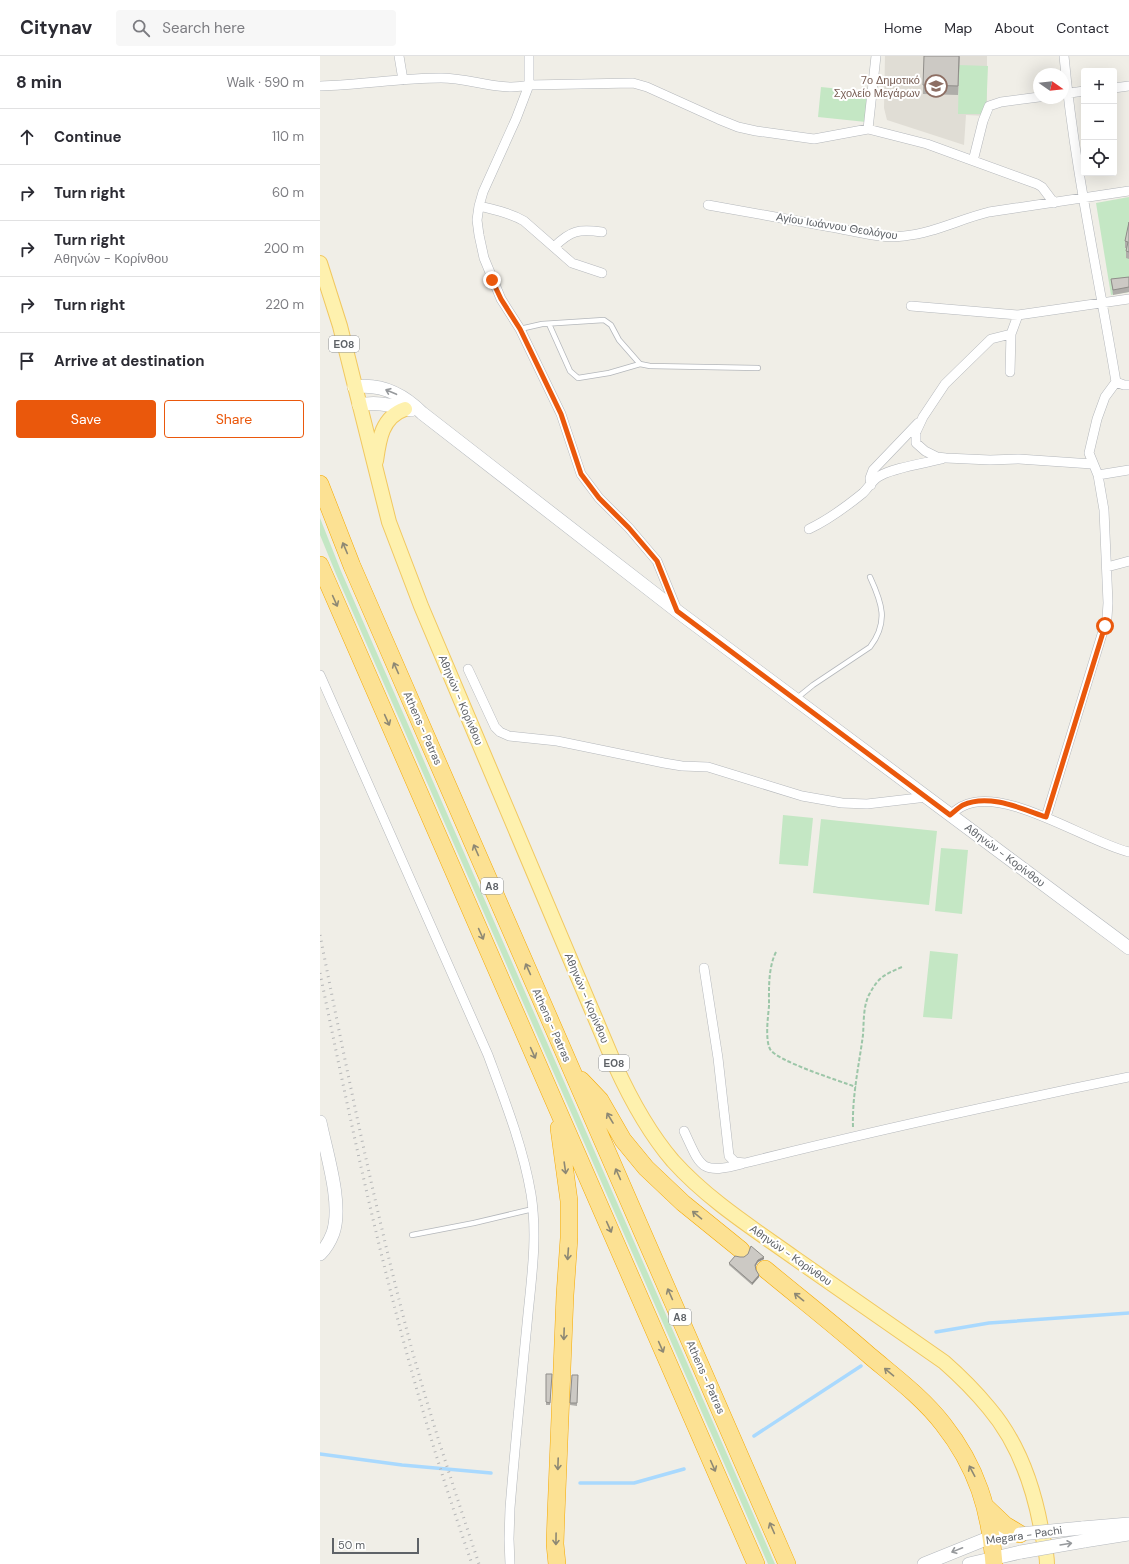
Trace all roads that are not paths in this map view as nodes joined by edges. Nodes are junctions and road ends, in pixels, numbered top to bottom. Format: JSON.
{"nodes":[{"id":1,"x":400,"y":56,"type":"edge"},
{"id":2,"x":529,"y":56,"type":"edge"},
{"id":3,"x":876,"y":56,"type":"edge"},
{"id":4,"x":1064,"y":56,"type":"edge"},
{"id":5,"x":1064,"y":68,"type":"edge"},
{"id":6,"x":403,"y":80,"type":"junction"},
{"id":7,"x":529,"y":85,"type":"junction"},
{"id":8,"x":320,"y":86,"type":"edge"},
{"id":9,"x":1129,"y":86,"type":"edge"},
{"id":10,"x":1117,"y":88,"type":"edge"},
{"id":11,"x":1081,"y":91,"type":"edge"},
{"id":12,"x":1069,"y":93,"type":"edge"},
{"id":13,"x":1033,"y":98,"type":"edge"},
{"id":14,"x":1067,"y":104,"type":"edge"},
{"id":15,"x":868,"y":129,"type":"junction"},
{"id":16,"x":973,"y":161,"type":"junction"},
{"id":17,"x":1129,"y":191,"type":"edge"},
{"id":18,"x":1082,"y":198,"type":"junction"},
{"id":19,"x":1054,"y":203,"type":"junction"},
{"id":20,"x":708,"y":205,"type":"dead end"},
{"id":21,"x":478,"y":206,"type":"junction"},
{"id":22,"x":602,"y":232,"type":"dead end"},
{"id":23,"x":554,"y":247,"type":"junction"},
{"id":24,"x":320,"y":263,"type":"edge"},
{"id":25,"x":602,"y":273,"type":"dead end"},
{"id":26,"x":1129,"y":299,"type":"edge"},
{"id":27,"x":1103,"y":303,"type":"junction"},
{"id":28,"x":911,"y":306,"type":"dead end"},
{"id":29,"x":1018,"y":315,"type":"junction"},
{"id":30,"x":549,"y":324,"type":"junction"},
{"id":31,"x":520,"y":329,"type":"junction"},
{"id":32,"x":1011,"y":334,"type":"junction"},
{"id":33,"x":640,"y":364,"type":"junction"},
{"id":34,"x":758,"y":368,"type":"dead end"},
{"id":35,"x":1010,"y":372,"type":"dead end"},
{"id":36,"x":1116,"y":382,"type":"junction"},
{"id":37,"x":1129,"y":385,"type":"edge"},
{"id":38,"x":354,"y":387,"type":"junction"},
{"id":39,"x":359,"y":405,"type":"junction"},
{"id":40,"x":405,"y":409,"type":"junction"},
{"id":41,"x":422,"y":413,"type":"junction"},
{"id":42,"x":923,"y":418,"type":"junction"},
{"id":43,"x":946,"y":458,"type":"junction"},
{"id":44,"x":1092,"y":464,"type":"junction"},
{"id":45,"x":375,"y":467,"type":"junction"},
{"id":46,"x":1129,"y":470,"type":"edge"},
{"id":47,"x":1098,"y":475,"type":"junction"},
{"id":48,"x":320,"y":484,"type":"edge"},
{"id":49,"x":871,"y":484,"type":"junction"},
{"id":50,"x":809,"y":529,"type":"dead end"},
{"id":51,"x":1129,"y":561,"type":"edge"},
{"id":52,"x":320,"y":565,"type":"edge"},
{"id":53,"x":1107,"y":567,"type":"junction"},
{"id":54,"x":870,"y":577,"type":"dead end"},
{"id":55,"x":677,"y":611,"type":"junction"},
{"id":56,"x":468,"y":669,"type":"dead end"},
{"id":57,"x":320,"y":675,"type":"edge"},
{"id":58,"x":796,"y":699,"type":"junction"},
{"id":59,"x":926,"y":797,"type":"junction"},
{"id":60,"x":950,"y":815,"type":"junction"},
{"id":61,"x":1046,"y":817,"type":"junction"},
{"id":62,"x":1129,"y":852,"type":"edge"},
{"id":63,"x":1129,"y":948,"type":"edge"},
{"id":64,"x":704,"y":968,"type":"dead end"},
{"id":65,"x":572,"y":1069,"type":"junction"},
{"id":66,"x":1129,"y":1077,"type":"edge"},
{"id":67,"x":554,"y":1102,"type":"junction"},
{"id":68,"x":320,"y":1122,"type":"edge"},
{"id":69,"x":684,"y":1131,"type":"dead end"},
{"id":70,"x":745,"y":1163,"type":"junction"},
{"id":71,"x":533,"y":1209,"type":"junction"},
{"id":72,"x":412,"y":1235,"type":"dead end"},
{"id":73,"x":741,"y":1250,"type":"dead end"},
{"id":74,"x":320,"y":1254,"type":"edge"},
{"id":75,"x":765,"y":1269,"type":"dead end"},
{"id":76,"x":986,"y":1507,"type":"junction"},
{"id":77,"x":1129,"y":1524,"type":"edge"},
{"id":78,"x":1020,"y":1534,"type":"junction"},
{"id":79,"x":1129,"y":1534,"type":"edge"},
{"id":80,"x":991,"y":1537,"type":"junction"},
{"id":81,"x":994,"y":1561,"type":"edge"},
{"id":82,"x":510,"y":1564,"type":"edge"},
{"id":83,"x":557,"y":1564,"type":"edge"},
{"id":84,"x":756,"y":1564,"type":"edge"},
{"id":85,"x":788,"y":1564,"type":"edge"},
{"id":86,"x":924,"y":1564,"type":"edge"},
{"id":87,"x":969,"y":1564,"type":"edge"},
{"id":88,"x":1047,"y":1564,"type":"edge"}],
"edges":[{"from":1,"to":6,"type":"street"},
{"from":2,"to":7,"type":"street"},
{"from":3,"to":15,"type":"street"},
{"from":4,"to":5,"type":"street"},
{"from":6,"to":7,"type":"street"},
{"from":6,"to":8,"type":"street"},
{"from":7,"to":15,"type":"street"},
{"from":7,"to":21,"type":"street"},
{"from":9,"to":10,"type":"street"},
{"from":11,"to":12,"type":"street"},
{"from":13,"to":16,"type":"street"},
{"from":14,"to":18,"type":"street"},
{"from":15,"to":16,"type":"street"},
{"from":16,"to":19,"type":"street"},
{"from":17,"to":18,"type":"street","name":"Αγίου Ιωάννου Θεολόγου"},
{"from":18,"to":19,"type":"street","name":"Αγίου Ιωάννου Θεολόγου"},
{"from":18,"to":27,"type":"street"},
{"from":19,"to":20,"type":"street","name":"Αγίου Ιωάννου Θεολόγου"},
{"from":21,"to":23,"type":"street"},
{"from":21,"to":31,"type":"street"},
{"from":22,"to":23,"type":"street"},
{"from":23,"to":25,"type":"street"},
{"from":24,"to":38,"type":"main road","name":"Αθηνών - Κορίνθου","number":"ΕΟ8"},
{"from":26,"to":27,"type":"street"},
{"from":27,"to":29,"type":"street"},
{"from":27,"to":36,"type":"street"},
{"from":28,"to":29,"type":"street"},
{"from":29,"to":32,"type":"street"},
{"from":30,"to":31,"type":"lane"},
{"from":30,"to":33,"type":"lane"},
{"from":30,"to":33,"type":"lane"},
{"from":31,"to":55,"type":"street"},
{"from":32,"to":35,"type":"street"},
{"from":32,"to":42,"type":"street"},
{"from":33,"to":34,"type":"lane"},
{"from":36,"to":37,"type":"street"},
{"from":36,"to":44,"type":"street"},
{"from":38,"to":39,"type":"main road","name":"Αθηνών - Κορίνθου","number":"ΕΟ8"},
{"from":41,"to":38,"type":"main road","name":"Αθηνών - Κορίνθου","one_way":true},
{"from":39,"to":40,"type":"main road","name":"Αθηνών - Κορίνθου"},
{"from":39,"to":45,"type":"main road","name":"Αθηνών - Κορίνθου","number":"ΕΟ8"},
{"from":40,"to":41,"type":"main road","name":"Αθηνών - Κορίνθου"},
{"from":40,"to":45,"type":"main road"},
{"from":41,"to":55,"type":"main road","name":"Αθηνών - Κορίνθου"},
{"from":42,"to":43,"type":"street"},
{"from":42,"to":49,"type":"street"},
{"from":43,"to":44,"type":"street"},
{"from":43,"to":49,"type":"street"},
{"from":44,"to":47,"type":"street"},
{"from":45,"to":88,"type":"main road","name":"Αθηνών - Κορίνθου","number":"ΕΟ8"},
{"from":46,"to":47,"type":"street"},
{"from":47,"to":53,"type":"street"},
{"from":65,"to":48,"type":"highway","name":"Athens - Patras","number":"Α8","one_way":true},
{"from":49,"to":50,"type":"street"},
{"from":51,"to":53,"type":"street"},
{"from":52,"to":67,"type":"highway","number":"Α8","one_way":true},
{"from":53,"to":61,"type":"street"},
{"from":54,"to":58,"type":"lane"},
{"from":55,"to":58,"type":"main road","name":"Αθηνών - Κορίνθου"},
{"from":56,"to":59,"type":"street"},
{"from":57,"to":71,"type":"street"},
{"from":58,"to":59,"type":"main road","name":"Αθηνών - Κορίνθου"},
{"from":59,"to":60,"type":"main road","name":"Αθηνών - Κορίνθου"},
{"from":60,"to":61,"type":"street"},
{"from":60,"to":63,"type":"main road","name":"Αθηνών - Κορίνθου"},
{"from":61,"to":62,"type":"street"},
{"from":64,"to":70,"type":"street"},
{"from":73,"to":65,"type":"highway","one_way":true},
{"from":85,"to":65,"type":"highway","name":"Athens - Patras","number":"Α8","one_way":true},
{"from":66,"to":70,"type":"street"},
{"from":67,"to":83,"type":"highway","one_way":true},
{"from":67,"to":84,"type":"highway","number":"Α8","one_way":true},
{"from":68,"to":74,"type":"main road"},
{"from":69,"to":70,"type":"street"},
{"from":71,"to":72,"type":"lane"},
{"from":71,"to":82,"type":"street"},
{"from":76,"to":75,"type":"highway","one_way":true},
{"from":76,"to":78,"type":"highway"},
{"from":76,"to":80,"type":"highway"},
{"from":77,"to":78,"type":"main road","name":"Megara - Pachi","bridge":true},
{"from":78,"to":80,"type":"main road","name":"Megara - Pachi"},
{"from":81,"to":79,"type":"main road","name":"Megara - Pachi","one_way":true,"bridge":true},
{"from":80,"to":81,"type":"highway"},
{"from":80,"to":86,"type":"main road","name":"Megara - Pachi","one_way":true},
{"from":81,"to":87,"type":"main road","name":"Megara - Pachi"}]}
